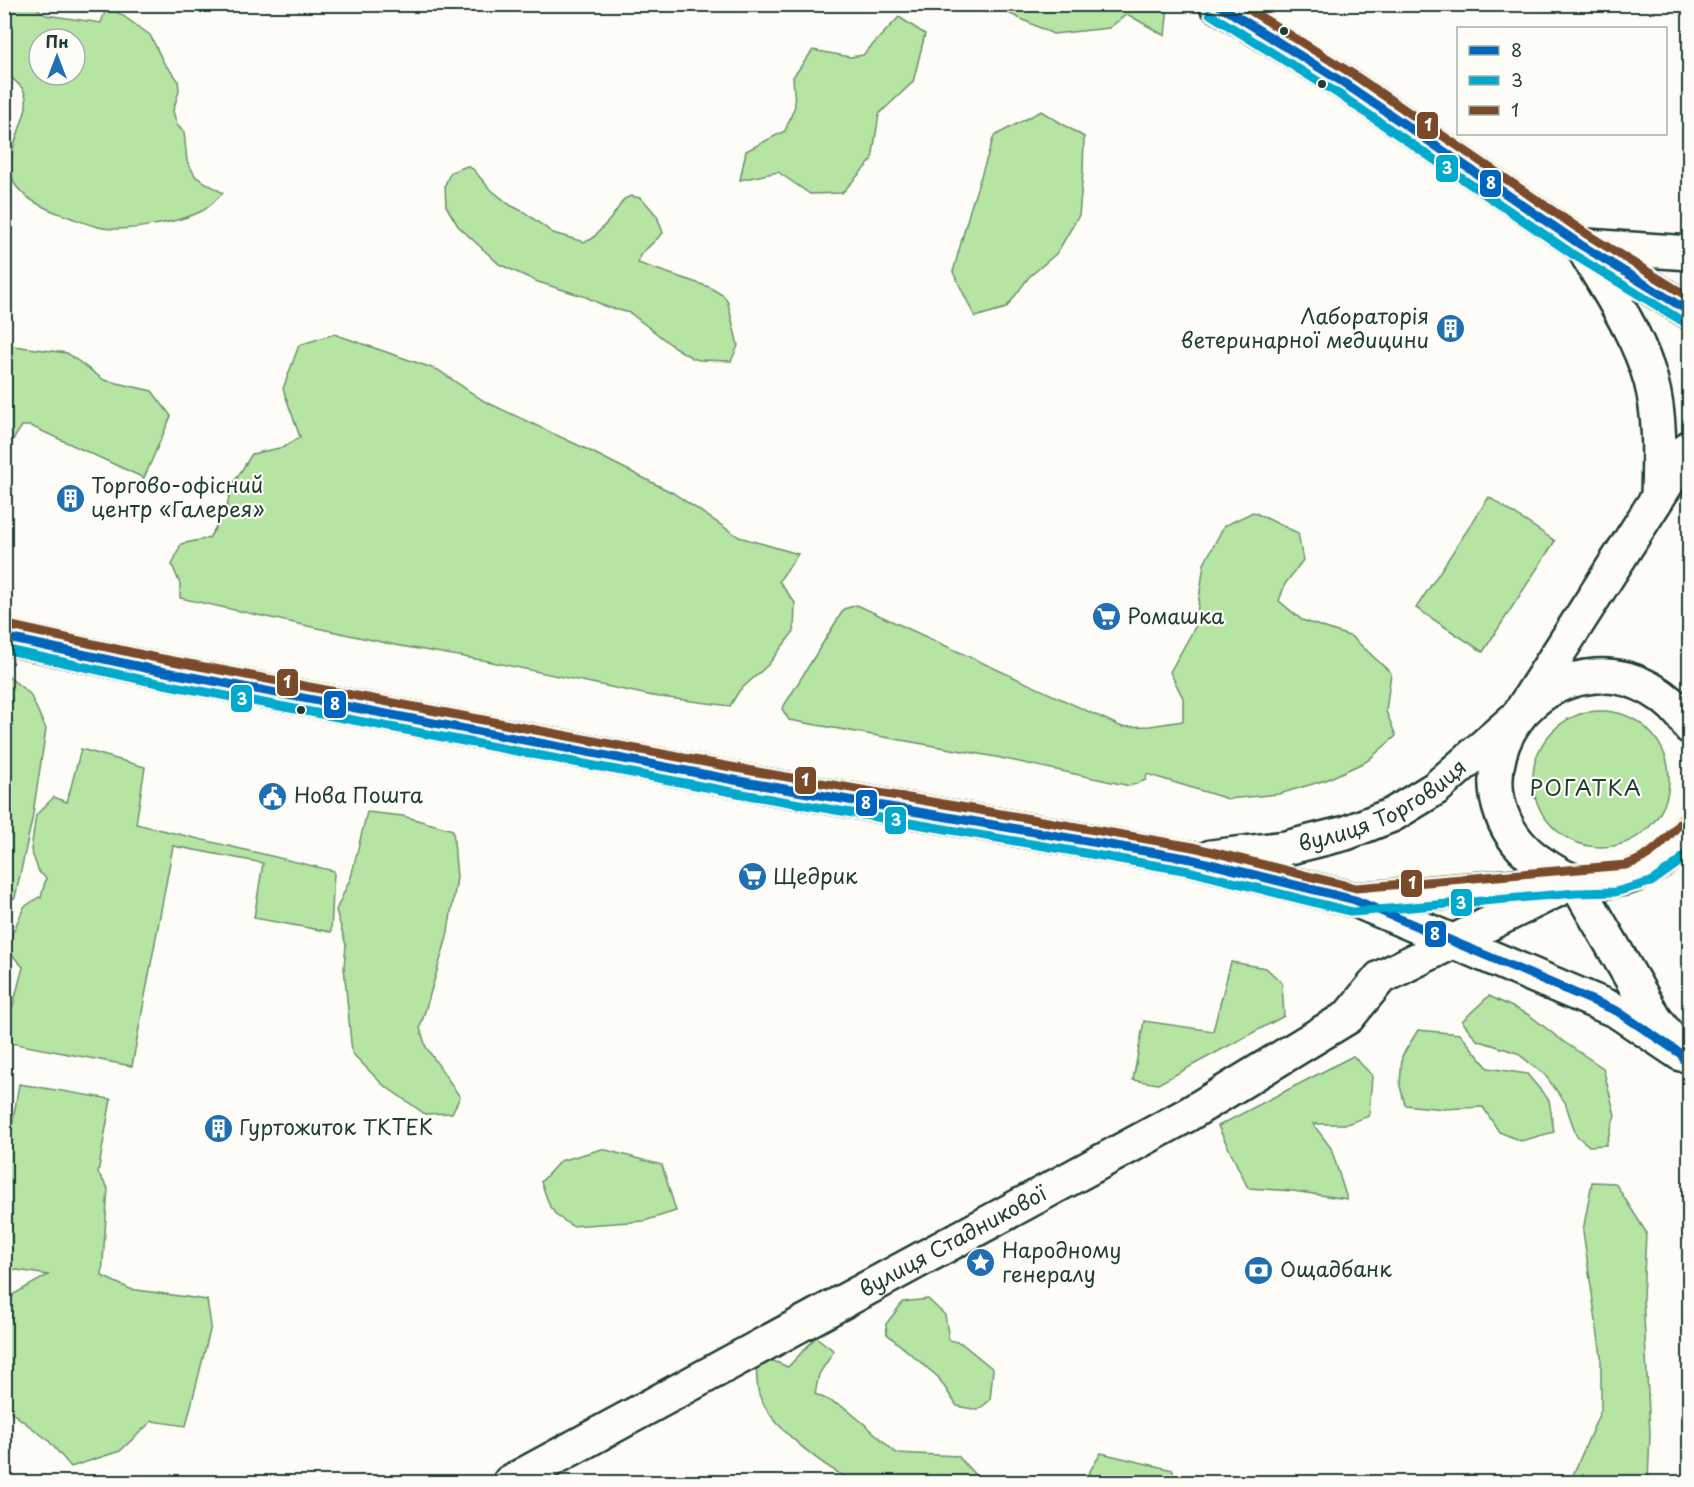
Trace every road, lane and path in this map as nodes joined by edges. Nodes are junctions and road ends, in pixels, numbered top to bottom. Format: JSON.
{"nodes":[{"id":1,"x":1216,"y":4,"type":"edge"},
{"id":2,"x":1581,"y":245,"type":"junction"},
{"id":3,"x":1689,"y":253,"type":"edge"},
{"id":4,"x":1689,"y":312,"type":"edge"},
{"id":5,"x":1689,"y":447,"type":"edge"},
{"id":6,"x":1658,"y":497,"type":"junction"},
{"id":7,"x":4,"y":637,"type":"edge"},
{"id":8,"x":1518,"y":716,"type":"junction"},
{"id":9,"x":1689,"y":728,"type":"edge"},
{"id":10,"x":1689,"y":830,"type":"edge"},
{"id":11,"x":1191,"y":859,"type":"junction"},
{"id":12,"x":1575,"y":881,"type":"junction"},
{"id":13,"x":1355,"y":900,"type":"junction"},
{"id":14,"x":1453,"y":941,"type":"junction"},
{"id":15,"x":1685,"y":1063,"type":"edge"},
{"id":16,"x":510,"y":1482,"type":"edge"}],
"edges":[{"from":1,"to":2,"type":"main road"},
{"from":2,"to":3,"type":"main road"},
{"from":2,"to":4,"type":"main road"},
{"from":2,"to":6,"type":"main road"},
{"from":5,"to":6,"type":"main road"},
{"from":6,"to":8,"type":"main road"},
{"from":7,"to":11,"type":"main road","name":"вулиця Торговиця"},
{"from":8,"to":9,"type":"main road"},
{"from":8,"to":11,"type":"main road","name":"вулиця Торговиця"},
{"from":8,"to":12,"type":"main road"},
{"from":10,"to":12,"type":"main road","name":"вулиця Торговиця"},
{"from":11,"to":13,"type":"main road","name":"вулиця Торговиця"},
{"from":12,"to":13,"type":"main road","name":"вулиця Торговиця"},
{"from":12,"to":14,"type":"main road"},
{"from":12,"to":15,"type":"main road"},
{"from":13,"to":14,"type":"main road"},
{"from":14,"to":15,"type":"main road"},
{"from":14,"to":16,"type":"main road","name":"вулиця Стадникової"}]}
